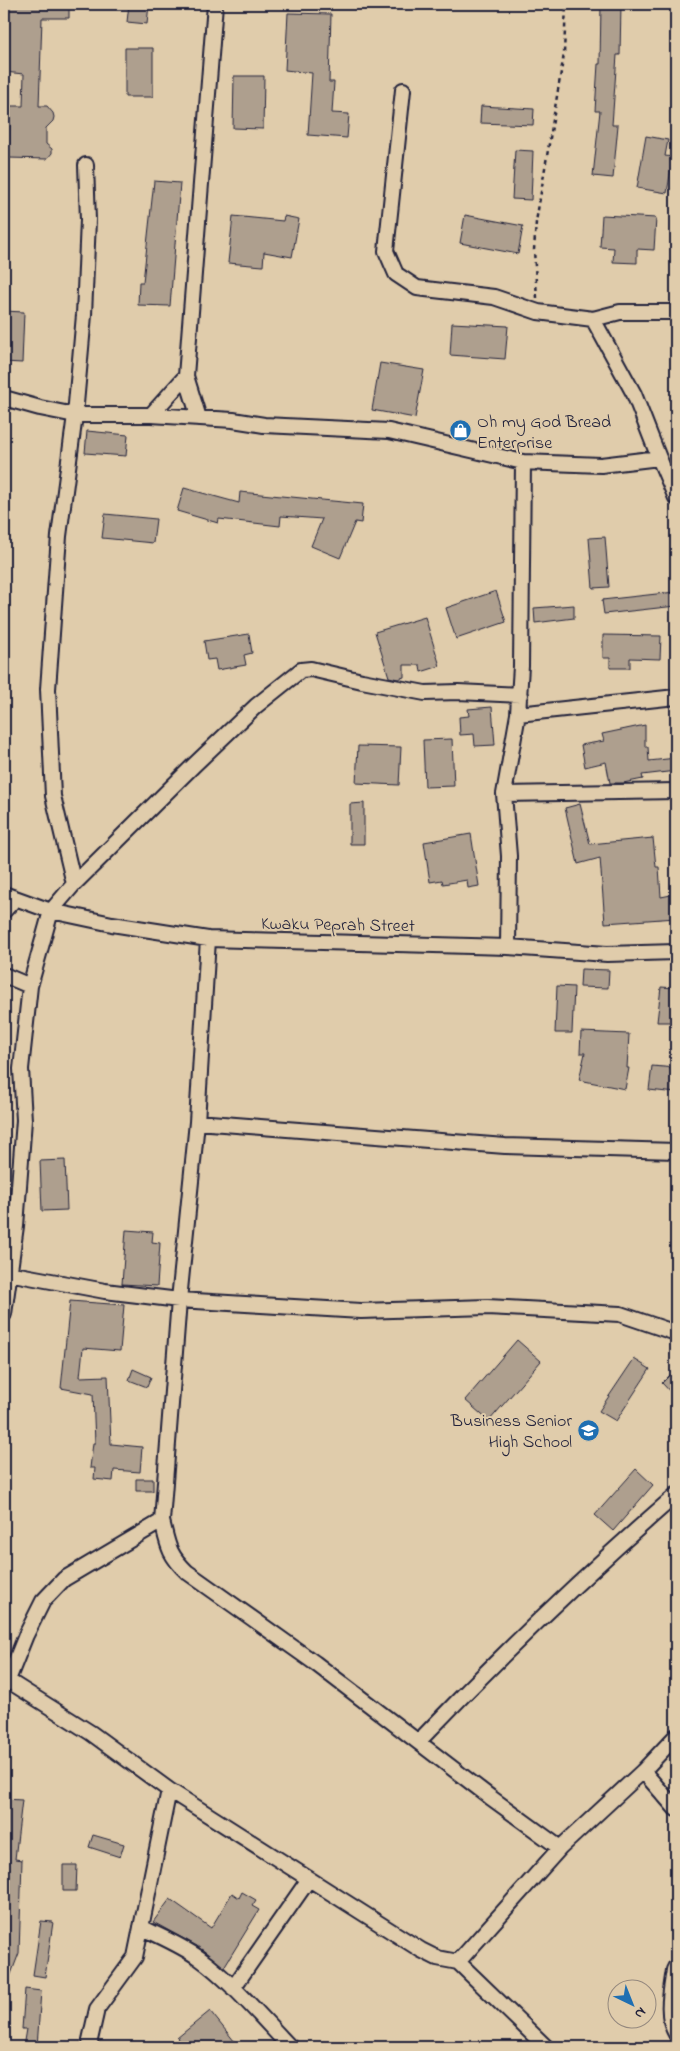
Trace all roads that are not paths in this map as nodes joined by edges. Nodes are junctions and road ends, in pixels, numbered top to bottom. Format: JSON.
{"nodes":[{"id":1,"x":215,"y":4,"type":"edge"},
{"id":2,"x":403,"y":90,"type":"dead end"},
{"id":3,"x":86,"y":166,"type":"dead end"},
{"id":4,"x":676,"y":312,"type":"edge"},
{"id":5,"x":593,"y":319,"type":"junction"},
{"id":6,"x":186,"y":376,"type":"junction"},
{"id":7,"x":4,"y":398,"type":"edge"},
{"id":8,"x":151,"y":414,"type":"junction"},
{"id":9,"x":75,"y":415,"type":"junction"},
{"id":10,"x":199,"y":418,"type":"junction"},
{"id":11,"x":658,"y":458,"type":"junction"},
{"id":12,"x":523,"y":462,"type":"junction"},
{"id":13,"x":675,"y":490,"type":"edge"},
{"id":14,"x":520,"y":694,"type":"junction"},
{"id":15,"x":676,"y":697,"type":"edge"},
{"id":16,"x":518,"y":714,"type":"junction"},
{"id":17,"x":676,"y":791,"type":"edge"},
{"id":18,"x":504,"y":794,"type":"junction"},
{"id":19,"x":74,"y":884,"type":"junction"},
{"id":20,"x":9,"y":897,"type":"edge"},
{"id":21,"x":4,"y":910,"type":"edge"},
{"id":22,"x":51,"y":911,"type":"junction"},
{"id":23,"x":208,"y":939,"type":"junction"},
{"id":24,"x":508,"y":947,"type":"junction"},
{"id":25,"x":676,"y":952,"type":"edge"},
{"id":26,"x":4,"y":975,"type":"edge"},
{"id":27,"x":30,"y":986,"type":"junction"},
{"id":28,"x":197,"y":1122,"type":"junction"},
{"id":29,"x":676,"y":1151,"type":"edge"},
{"id":30,"x":8,"y":1273,"type":"junction"},
{"id":31,"x":179,"y":1300,"type":"junction"},
{"id":32,"x":4,"y":1314,"type":"edge"},
{"id":33,"x":676,"y":1333,"type":"edge"},
{"id":34,"x":676,"y":1496,"type":"edge"},
{"id":35,"x":162,"y":1521,"type":"junction"},
{"id":36,"x":6,"y":1679,"type":"edge"},
{"id":37,"x":676,"y":1736,"type":"edge"},
{"id":38,"x":418,"y":1742,"type":"junction"},
{"id":39,"x":642,"y":1771,"type":"junction"},
{"id":40,"x":169,"y":1790,"type":"junction"},
{"id":41,"x":676,"y":1809,"type":"edge"},
{"id":42,"x":560,"y":1848,"type":"junction"},
{"id":43,"x":309,"y":1879,"type":"junction"},
{"id":44,"x":141,"y":1928,"type":"junction"},
{"id":45,"x":458,"y":1962,"type":"junction"},
{"id":46,"x":676,"y":1966,"type":"edge"},
{"id":47,"x":233,"y":1988,"type":"junction"},
{"id":48,"x":676,"y":2034,"type":"edge"},
{"id":49,"x":91,"y":2047,"type":"edge"},
{"id":50,"x":290,"y":2047,"type":"edge"},
{"id":51,"x":546,"y":2047,"type":"edge"}],
"edges":[{"from":1,"to":6,"type":"street"},
{"from":2,"to":5,"type":"street"},
{"from":3,"to":9,"type":"street"},
{"from":4,"to":5,"type":"street"},
{"from":5,"to":11,"type":"street"},
{"from":6,"to":8,"type":"street"},
{"from":6,"to":10,"type":"street"},
{"from":7,"to":9,"type":"street"},
{"from":8,"to":9,"type":"street"},
{"from":8,"to":10,"type":"street"},
{"from":9,"to":19,"type":"street"},
{"from":10,"to":12,"type":"street"},
{"from":11,"to":12,"type":"street"},
{"from":11,"to":13,"type":"street"},
{"from":12,"to":14,"type":"street"},
{"from":14,"to":16,"type":"street"},
{"from":14,"to":19,"type":"street"},
{"from":15,"to":16,"type":"street"},
{"from":16,"to":18,"type":"street"},
{"from":17,"to":18,"type":"street"},
{"from":18,"to":24,"type":"street"},
{"from":19,"to":22,"type":"street"},
{"from":20,"to":21,"type":"street"},
{"from":20,"to":22,"type":"street","name":"Kwaku Peprah Street"},
{"from":22,"to":23,"type":"street","name":"Kwaku Peprah Street"},
{"from":22,"to":27,"type":"street"},
{"from":23,"to":24,"type":"street","name":"Kwaku Peprah Street"},
{"from":23,"to":28,"type":"street"},
{"from":24,"to":25,"type":"street","name":"Kwaku Peprah Street"},
{"from":26,"to":27,"type":"street"},
{"from":27,"to":30,"type":"street"},
{"from":28,"to":29,"type":"street"},
{"from":28,"to":31,"type":"street"},
{"from":30,"to":31,"type":"street"},
{"from":30,"to":32,"type":"street"},
{"from":31,"to":33,"type":"street"},
{"from":31,"to":35,"type":"street"},
{"from":34,"to":38,"type":"street"},
{"from":35,"to":36,"type":"street"},
{"from":35,"to":38,"type":"street"},
{"from":36,"to":40,"type":"street"},
{"from":37,"to":39,"type":"street"},
{"from":38,"to":42,"type":"street"},
{"from":39,"to":41,"type":"street"},
{"from":39,"to":42,"type":"street"},
{"from":40,"to":43,"type":"street"},
{"from":40,"to":44,"type":"street"},
{"from":42,"to":45,"type":"street"},
{"from":43,"to":45,"type":"street"},
{"from":43,"to":47,"type":"street"},
{"from":44,"to":47,"type":"street"},
{"from":44,"to":49,"type":"street"},
{"from":45,"to":51,"type":"street"},
{"from":46,"to":48,"type":"street"},
{"from":47,"to":50,"type":"street"}]}
